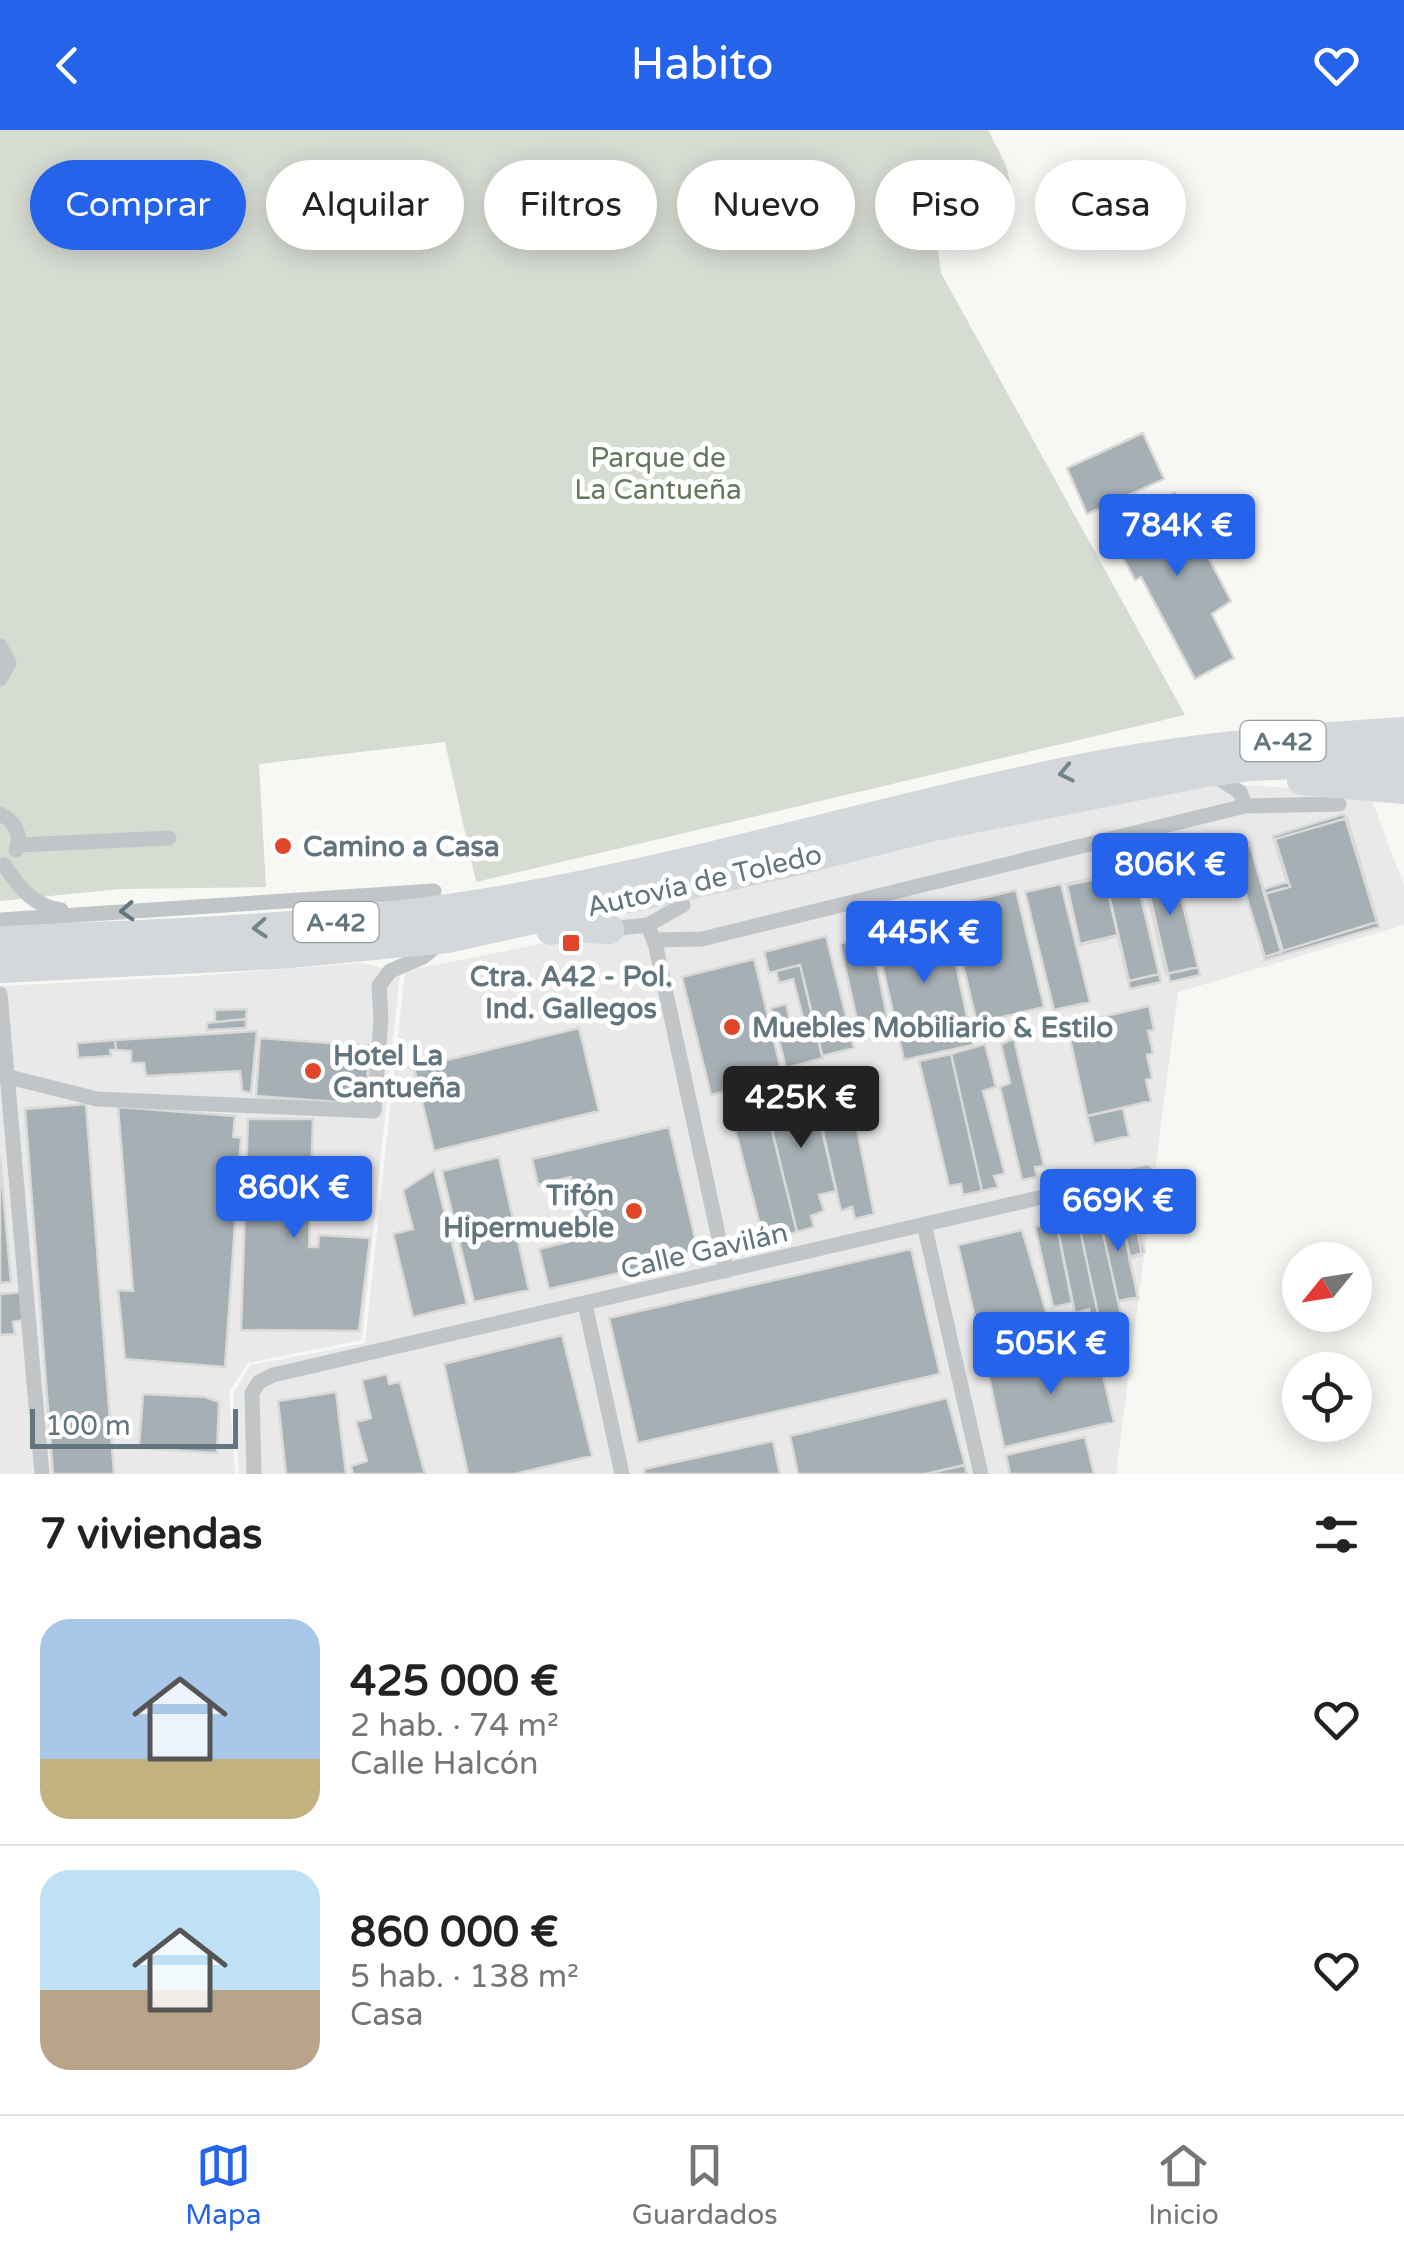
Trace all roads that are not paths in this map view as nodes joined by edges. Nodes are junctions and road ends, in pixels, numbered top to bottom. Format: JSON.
{"nodes":[{"id":1,"x":0,"y":646,"type":"edge"},
{"id":2,"x":0,"y":679,"type":"edge"},
{"id":3,"x":1404,"y":712,"type":"edge"},
{"id":4,"x":1404,"y":732,"type":"edge"},
{"id":5,"x":1162,"y":755,"type":"junction"},
{"id":6,"x":1404,"y":759,"type":"edge"},
{"id":7,"x":1211,"y":776,"type":"junction"},
{"id":8,"x":1404,"y":788,"type":"edge"},
{"id":9,"x":1338,"y":804,"type":"dead end"},
{"id":10,"x":1245,"y":806,"type":"junction"},
{"id":11,"x":0,"y":814,"type":"edge"},
{"id":12,"x":169,"y":838,"type":"dead end"},
{"id":13,"x":19,"y":845,"type":"junction"},
{"id":14,"x":791,"y":862,"type":"junction"},
{"id":15,"x":2,"y":866,"type":"edge"},
{"id":16,"x":668,"y":866,"type":"junction"},
{"id":17,"x":434,"y":891,"type":"joint"},
{"id":18,"x":682,"y":905,"type":"joint"},
{"id":19,"x":90,"y":912,"type":"junction"},
{"id":20,"x":0,"y":920,"type":"edge"},
{"id":21,"x":609,"y":929,"type":"joint"},
{"id":22,"x":651,"y":933,"type":"junction"},
{"id":23,"x":455,"y":936,"type":"junction"},
{"id":24,"x":0,"y":941,"type":"edge"},
{"id":25,"x":0,"y":968,"type":"edge"},
{"id":26,"x":42,"y":968,"type":"junction"},
{"id":27,"x":0,"y":994,"type":"edge"},
{"id":28,"x":5,"y":1074,"type":"edge"},
{"id":29,"x":1146,"y":1173,"type":"dead end"},
{"id":30,"x":924,"y":1224,"type":"junction"},
{"id":31,"x":726,"y":1270,"type":"junction"},
{"id":32,"x":585,"y":1304,"type":"junction"},
{"id":33,"x":42,"y":1474,"type":"edge"},
{"id":34,"x":254,"y":1474,"type":"edge"},
{"id":35,"x":622,"y":1474,"type":"edge"},
{"id":36,"x":981,"y":1474,"type":"edge"}],
"edges":[{"from":1,"to":2,"type":"street"},
{"from":3,"to":5,"type":"highway"},
{"from":4,"to":5,"type":"highway","name":"Autovía de Toledo","number":"A-42"},
{"from":5,"to":16,"type":"highway","name":"Autovía de Toledo","number":"A-42","one_way":true},
{"from":6,"to":7,"type":"highway","name":"Autovía de Toledo","number":"A-42"},
{"from":7,"to":8,"type":"highway"},
{"from":7,"to":10,"type":"street"},
{"from":7,"to":14,"type":"highway","name":"Autovía de Toledo","number":"A-42"},
{"from":9,"to":10,"type":"street"},
{"from":10,"to":22,"type":"street"},
{"from":11,"to":13,"type":"street"},
{"from":12,"to":13,"type":"street"},
{"from":13,"to":15,"type":"street"},
{"from":14,"to":18,"type":"highway"},
{"from":14,"to":23,"type":"highway","name":"Autovía de Toledo","number":"A-42"},
{"from":15,"to":19,"type":"street"},
{"from":16,"to":17,"type":"highway"},
{"from":16,"to":24,"type":"highway","name":"Autovía de Toledo","number":"A-42","one_way":true},
{"from":17,"to":19,"type":"street","one_way":true},
{"from":18,"to":22,"type":"street"},
{"from":19,"to":20,"type":"street"},
{"from":21,"to":22,"type":"street"},
{"from":21,"to":23,"type":"highway"},
{"from":22,"to":31,"type":"street"},
{"from":23,"to":26,"type":"highway","name":"Autovía de Toledo","number":"A-42"},
{"from":23,"to":28,"type":"street"},
{"from":25,"to":26,"type":"highway","name":"Autovía de Toledo","number":"A-42"},
{"from":26,"to":27,"type":"street"},
{"from":27,"to":28,"type":"street"},
{"from":28,"to":33,"type":"street"},
{"from":29,"to":30,"type":"street","name":"Calle Gavilán"},
{"from":30,"to":31,"type":"street","name":"Calle Gavilán"},
{"from":30,"to":36,"type":"street"},
{"from":31,"to":32,"type":"street","name":"Calle Gavilán"},
{"from":32,"to":34,"type":"street","name":"Calle Gavilán"},
{"from":32,"to":35,"type":"street"}]}
